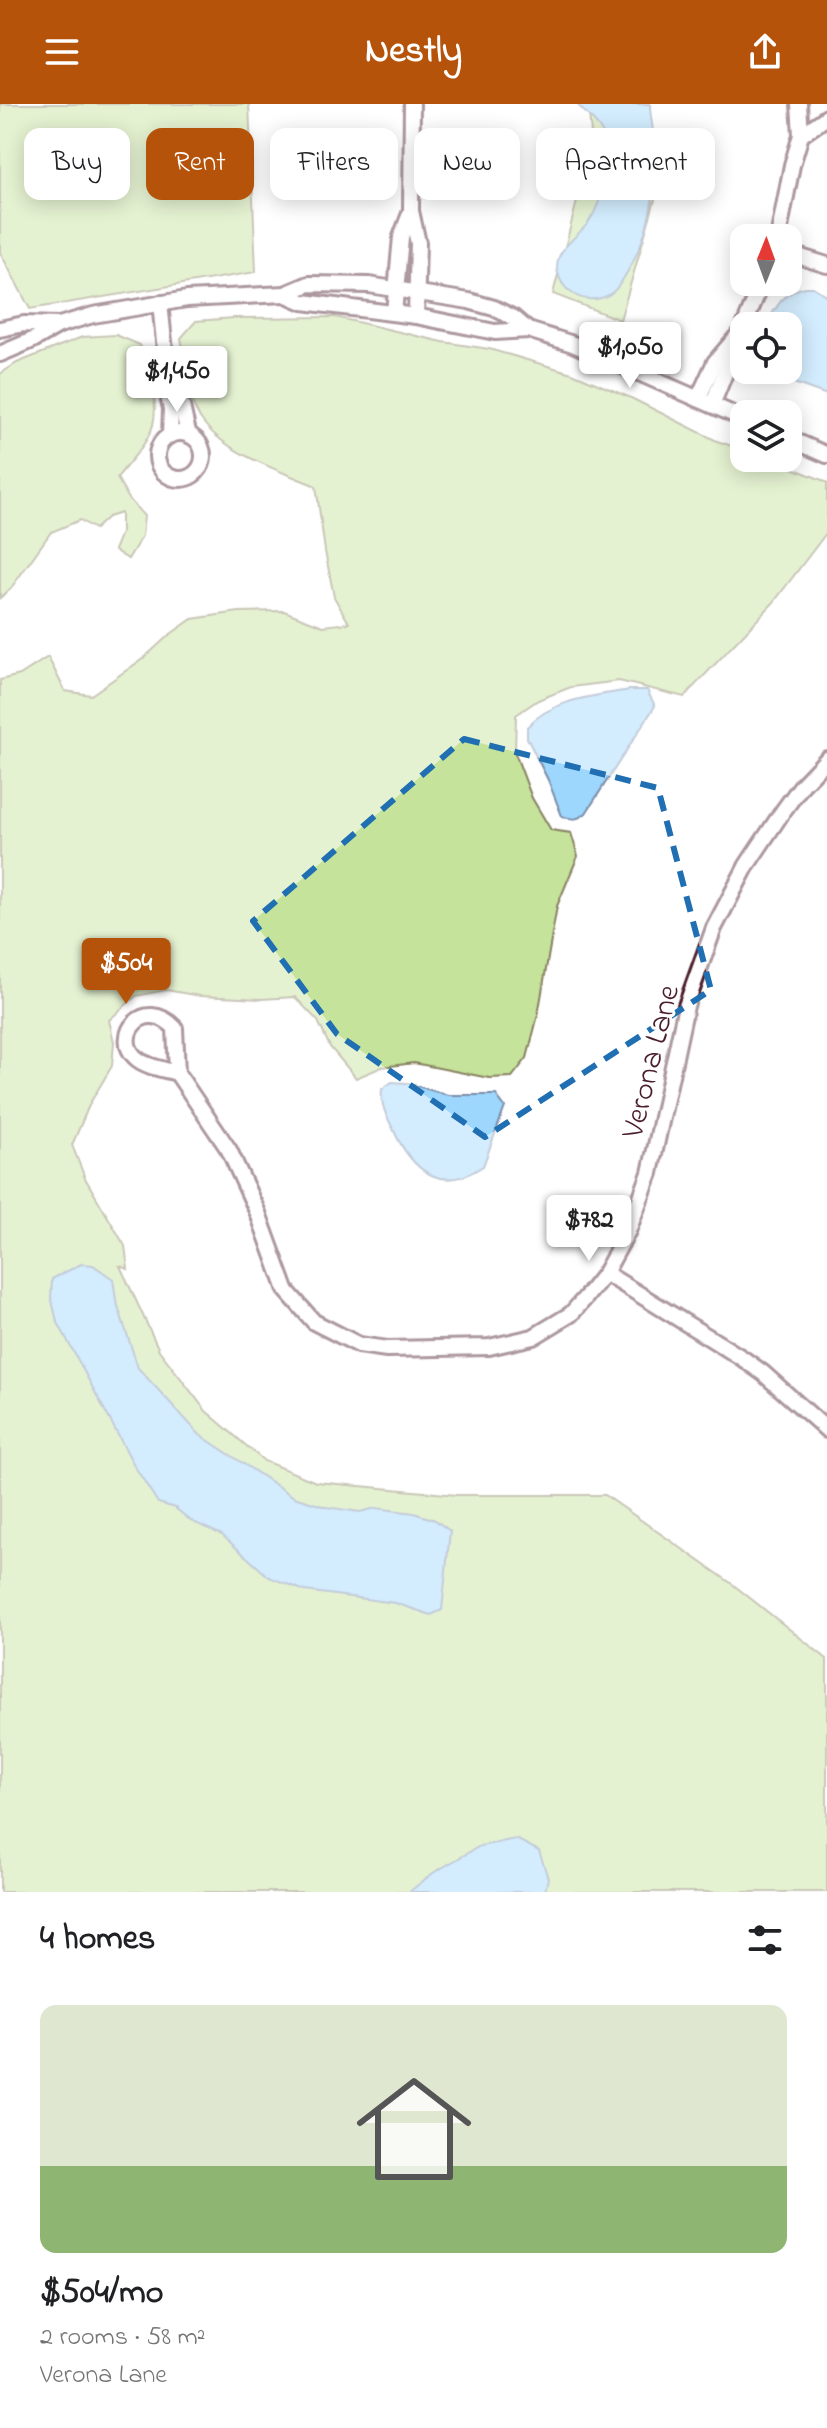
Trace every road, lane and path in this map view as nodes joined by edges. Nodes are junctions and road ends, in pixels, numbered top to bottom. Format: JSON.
{"nodes":[{"id":1,"x":412,"y":104,"type":"edge"},
{"id":2,"x":799,"y":104,"type":"edge"},
{"id":3,"x":827,"y":117,"type":"edge"},
{"id":4,"x":801,"y":135,"type":"junction"},
{"id":5,"x":411,"y":211,"type":"junction"},
{"id":6,"x":781,"y":224,"type":"edge"},
{"id":7,"x":802,"y":257,"type":"edge"},
{"id":8,"x":827,"y":265,"type":"edge"},
{"id":9,"x":396,"y":289,"type":"junction"},
{"id":10,"x":417,"y":293,"type":"junction"},
{"id":11,"x":285,"y":294,"type":"junction"},
{"id":12,"x":756,"y":296,"type":"edge"},
{"id":13,"x":160,"y":303,"type":"junction"},
{"id":14,"x":394,"y":313,"type":"junction"},
{"id":15,"x":416,"y":316,"type":"junction"},
{"id":16,"x":59,"y":325,"type":"junction"},
{"id":17,"x":0,"y":329,"type":"edge"},
{"id":18,"x":528,"y":330,"type":"junction"},
{"id":19,"x":165,"y":351,"type":"junction"},
{"id":20,"x":0,"y":354,"type":"edge"},
{"id":21,"x":705,"y":402,"type":"junction"},
{"id":22,"x":730,"y":413,"type":"edge"},
{"id":23,"x":170,"y":435,"type":"junction"},
{"id":24,"x":189,"y":435,"type":"junction"},
{"id":25,"x":802,"y":444,"type":"edge"},
{"id":26,"x":827,"y":455,"type":"edge"},
{"id":27,"x":827,"y":759,"type":"edge"},
{"id":28,"x":177,"y":1073,"type":"junction"},
{"id":29,"x":605,"y":1273,"type":"junction"},
{"id":30,"x":827,"y":1430,"type":"edge"}],
"edges":[{"from":1,"to":5,"type":"street"},
{"from":2,"to":4,"type":"street"},
{"from":3,"to":4,"type":"street"},
{"from":4,"to":6,"type":"street"},
{"from":5,"to":9,"type":"street"},
{"from":5,"to":10,"type":"street"},
{"from":7,"to":8,"type":"street"},
{"from":9,"to":10,"type":"street"},
{"from":9,"to":11,"type":"street"},
{"from":9,"to":14,"type":"street"},
{"from":10,"to":15,"type":"street"},
{"from":10,"to":18,"type":"street"},
{"from":11,"to":13,"type":"street"},
{"from":11,"to":14,"type":"street"},
{"from":12,"to":21,"type":"street"},
{"from":13,"to":16,"type":"street"},
{"from":13,"to":19,"type":"street"},
{"from":14,"to":15,"type":"street"},
{"from":15,"to":18,"type":"street"},
{"from":16,"to":17,"type":"street"},
{"from":16,"to":20,"type":"street"},
{"from":18,"to":21,"type":"street"},
{"from":19,"to":23,"type":"street"},
{"from":19,"to":24,"type":"street"},
{"from":21,"to":22,"type":"street"},
{"from":23,"to":24,"type":"street"},
{"from":23,"to":24,"type":"street"},
{"from":25,"to":26,"type":"street"},
{"from":27,"to":29,"type":"street","name":"Verona Lane"},
{"from":28,"to":28,"type":"street"},
{"from":28,"to":29,"type":"street","name":"Verona Lane"},
{"from":29,"to":30,"type":"street"}]}
